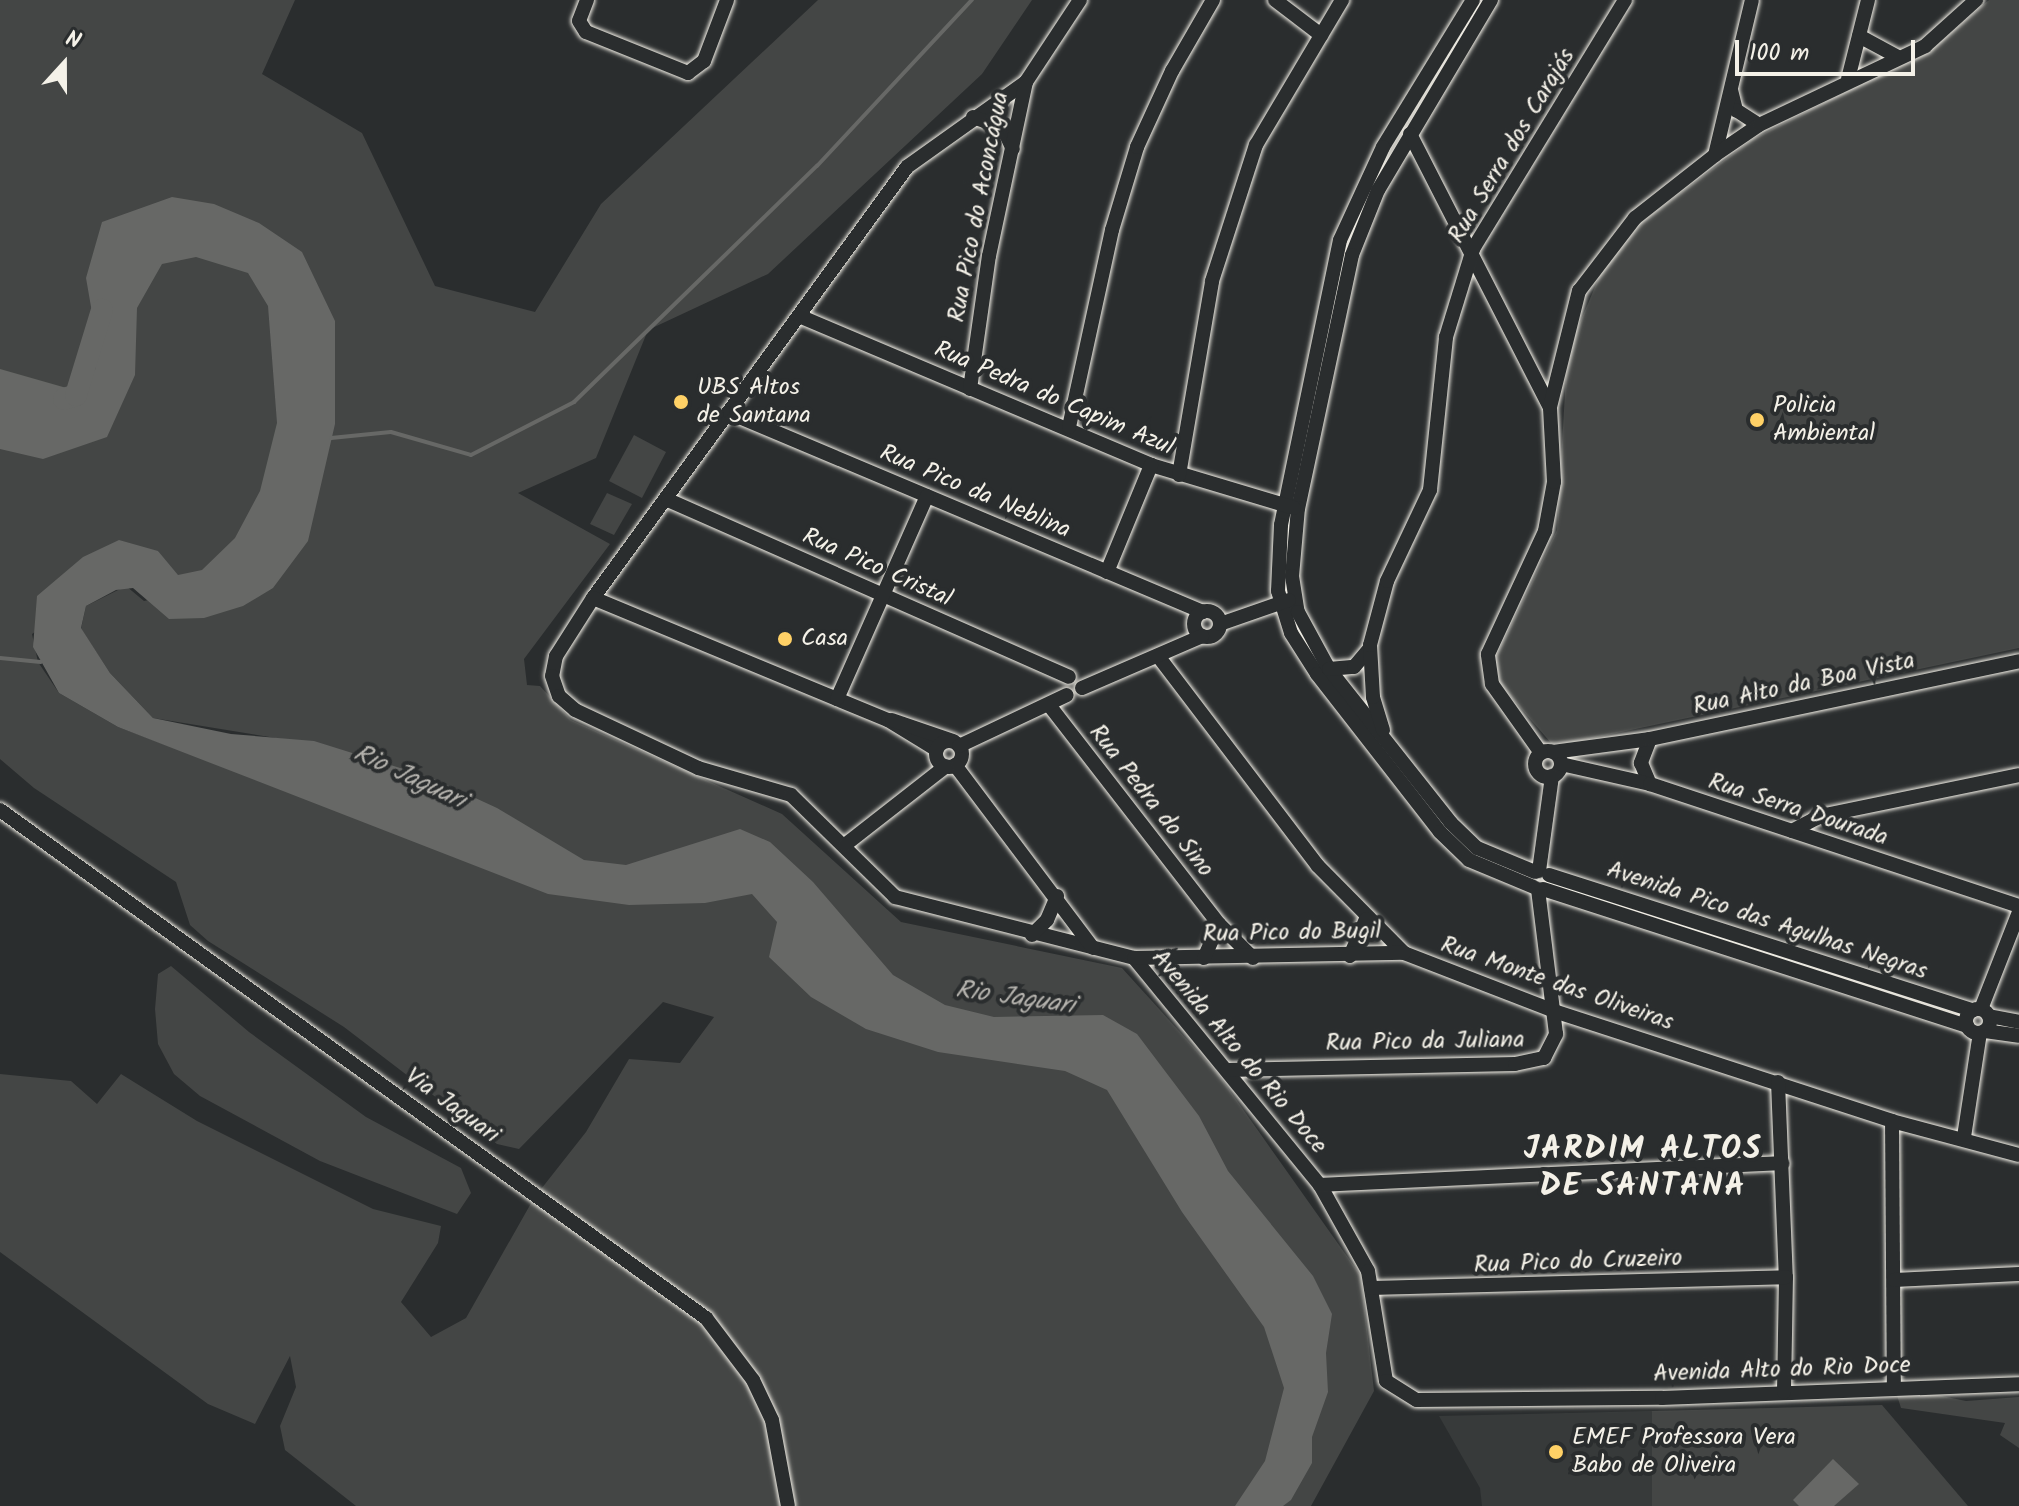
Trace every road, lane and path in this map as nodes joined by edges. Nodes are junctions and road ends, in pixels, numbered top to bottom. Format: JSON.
{"nodes":[{"id":1,"x":587,"y":0,"type":"edge"},
{"id":2,"x":727,"y":0,"type":"edge"},
{"id":3,"x":1080,"y":0,"type":"edge"},
{"id":4,"x":1213,"y":0,"type":"edge"},
{"id":5,"x":1275,"y":0,"type":"edge"},
{"id":6,"x":1342,"y":0,"type":"edge"},
{"id":7,"x":1473,"y":0,"type":"edge"},
{"id":8,"x":1490,"y":0,"type":"edge"},
{"id":9,"x":1625,"y":0,"type":"edge"},
{"id":10,"x":1752,"y":0,"type":"edge"},
{"id":11,"x":1868,"y":0,"type":"edge"},
{"id":12,"x":1976,"y":0,"type":"edge"},
{"id":13,"x":1321,"y":35,"type":"junction"},
{"id":14,"x":1859,"y":36,"type":"junction"},
{"id":15,"x":1898,"y":57,"type":"junction"},
{"id":16,"x":1848,"y":79,"type":"junction"},
{"id":17,"x":1026,"y":82,"type":"junction"},
{"id":18,"x":1731,"y":85,"type":"junction"},
{"id":19,"x":973,"y":117,"type":"junction"},
{"id":20,"x":1759,"y":125,"type":"junction"},
{"id":21,"x":1410,"y":134,"type":"junction"},
{"id":22,"x":1014,"y":153,"type":"junction"},
{"id":23,"x":1715,"y":155,"type":"junction"},
{"id":24,"x":1473,"y":249,"type":"junction"},
{"id":25,"x":799,"y":316,"type":"junction"},
{"id":26,"x":970,"y":389,"type":"junction"},
{"id":27,"x":1550,"y":407,"type":"junction"},
{"id":28,"x":730,"y":413,"type":"junction"},
{"id":29,"x":1069,"y":427,"type":"junction"},
{"id":30,"x":1151,"y":465,"type":"junction"},
{"id":31,"x":1179,"y":475,"type":"junction"},
{"id":32,"x":927,"y":496,"type":"junction"},
{"id":33,"x":668,"y":500,"type":"junction"},
{"id":34,"x":1291,"y":507,"type":"junction"},
{"id":35,"x":1107,"y":572,"type":"junction"},
{"id":36,"x":885,"y":596,"type":"junction"},
{"id":37,"x":593,"y":598,"type":"junction"},
{"id":38,"x":1287,"y":601,"type":"junction"},
{"id":39,"x":1213,"y":617,"type":"junction"},
{"id":40,"x":1202,"y":636,"type":"junction"},
{"id":41,"x":1370,"y":645,"type":"junction"},
{"id":42,"x":1158,"y":656,"type":"junction"},
{"id":43,"x":2019,"y":661,"type":"edge"},
{"id":44,"x":1329,"y":669,"type":"junction"},
{"id":45,"x":1069,"y":677,"type":"junction"},
{"id":46,"x":1082,"y":688,"type":"junction"},
{"id":47,"x":1067,"y":695,"type":"junction"},
{"id":48,"x":837,"y":699,"type":"junction"},
{"id":49,"x":1049,"y":705,"type":"junction"},
{"id":50,"x":888,"y":720,"type":"junction"},
{"id":51,"x":1386,"y":738,"type":"junction"},
{"id":52,"x":1650,"y":739,"type":"junction"},
{"id":53,"x":956,"y":744,"type":"junction"},
{"id":54,"x":937,"y":750,"type":"junction"},
{"id":55,"x":1550,"y":762,"type":"junction"},
{"id":56,"x":950,"y":766,"type":"junction"},
{"id":57,"x":2019,"y":775,"type":"edge"},
{"id":58,"x":1650,"y":784,"type":"junction"},
{"id":59,"x":0,"y":810,"type":"edge"},
{"id":60,"x":1792,"y":831,"type":"junction"},
{"id":61,"x":845,"y":845,"type":"junction"},
{"id":62,"x":1540,"y":880,"type":"junction"},
{"id":63,"x":1057,"y":896,"type":"junction"},
{"id":64,"x":2019,"y":906,"type":"edge"},
{"id":65,"x":2019,"y":912,"type":"edge"},
{"id":66,"x":1366,"y":919,"type":"junction"},
{"id":67,"x":1219,"y":924,"type":"junction"},
{"id":68,"x":1032,"y":935,"type":"junction"},
{"id":69,"x":1093,"y":948,"type":"junction"},
{"id":70,"x":1404,"y":953,"type":"junction"},
{"id":71,"x":1350,"y":956,"type":"junction"},
{"id":72,"x":1134,"y":958,"type":"junction"},
{"id":73,"x":1204,"y":958,"type":"junction"},
{"id":74,"x":1253,"y":958,"type":"junction"},
{"id":75,"x":1554,"y":1011,"type":"junction"},
{"id":76,"x":1981,"y":1012,"type":"junction"},
{"id":77,"x":2019,"y":1022,"type":"edge"},
{"id":78,"x":1977,"y":1030,"type":"junction"},
{"id":79,"x":2019,"y":1036,"type":"edge"},
{"id":80,"x":1227,"y":1070,"type":"junction"},
{"id":81,"x":1778,"y":1082,"type":"junction"},
{"id":82,"x":1892,"y":1121,"type":"junction"},
{"id":83,"x":1964,"y":1137,"type":"junction"},
{"id":84,"x":2019,"y":1155,"type":"edge"},
{"id":85,"x":1782,"y":1163,"type":"junction"},
{"id":86,"x":1320,"y":1185,"type":"junction"},
{"id":87,"x":2019,"y":1274,"type":"edge"},
{"id":88,"x":1786,"y":1277,"type":"junction"},
{"id":89,"x":1894,"y":1280,"type":"junction"},
{"id":90,"x":1371,"y":1288,"type":"junction"},
{"id":91,"x":2019,"y":1384,"type":"edge"},
{"id":92,"x":1894,"y":1386,"type":"junction"},
{"id":93,"x":1784,"y":1392,"type":"junction"},
{"id":94,"x":788,"y":1506,"type":"edge"}],
"edges":[{"from":1,"to":2,"type":"street"},
{"from":3,"to":17,"type":"street","name":"Avenida Alto do Rio Doce"},
{"from":4,"to":29,"type":"street"},
{"from":5,"to":13,"type":"street"},
{"from":6,"to":13,"type":"street"},
{"from":7,"to":34,"type":"street","name":"Avenida Pico das Agulhas Negras"},
{"from":8,"to":21,"type":"street","name":"Avenida Pico das Agulhas Negras"},
{"from":9,"to":24,"type":"street","name":"Rua Serra dos Carajás"},
{"from":10,"to":18,"type":"street"},
{"from":11,"to":14,"type":"street"},
{"from":12,"to":15,"type":"street"},
{"from":13,"to":31,"type":"street"},
{"from":14,"to":15,"type":"street"},
{"from":14,"to":16,"type":"street"},
{"from":15,"to":16,"type":"street"},
{"from":16,"to":20,"type":"street"},
{"from":17,"to":19,"type":"street","name":"Avenida Alto do Rio Doce"},
{"from":17,"to":22,"type":"street","name":"Rua Pico do Aconcágua"},
{"from":18,"to":20,"type":"street"},
{"from":18,"to":23,"type":"street"},
{"from":19,"to":22,"type":"street"},
{"from":19,"to":25,"type":"street","name":"Avenida Alto do Rio Doce"},
{"from":20,"to":23,"type":"street"},
{"from":21,"to":24,"type":"street"},
{"from":21,"to":34,"type":"street","name":"Avenida Pico das Agulhas Negras"},
{"from":22,"to":26,"type":"street","name":"Rua Pico do Aconcágua"},
{"from":23,"to":27,"type":"street"},
{"from":24,"to":27,"type":"street"},
{"from":24,"to":41,"type":"street","name":"Rua Serra dos Carajás"},
{"from":25,"to":26,"type":"street","name":"Rua Pedra do Capim Azul"},
{"from":25,"to":28,"type":"street","name":"Avenida Alto do Rio Doce"},
{"from":26,"to":29,"type":"street","name":"Rua Pedra do Capim Azul"},
{"from":27,"to":55,"type":"street"},
{"from":28,"to":32,"type":"street","name":"Rua Pico da Neblina"},
{"from":28,"to":33,"type":"street","name":"Avenida Alto do Rio Doce"},
{"from":29,"to":30,"type":"street","name":"Rua Pedra do Capim Azul"},
{"from":30,"to":31,"type":"street","name":"Rua Pedra do Capim Azul"},
{"from":30,"to":35,"type":"street"},
{"from":31,"to":34,"type":"street","name":"Rua Pedra do Capim Azul"},
{"from":32,"to":35,"type":"street","name":"Rua Pico da Neblina"},
{"from":32,"to":36,"type":"street"},
{"from":33,"to":36,"type":"street","name":"Rua Pico Cristal"},
{"from":33,"to":37,"type":"street","name":"Avenida Alto do Rio Doce"},
{"from":34,"to":38,"type":"street","name":"Avenida Pico das Agulhas Negras"},
{"from":35,"to":39,"type":"street","name":"Rua Pico da Neblina"},
{"from":36,"to":45,"type":"street","name":"Rua Pico Cristal"},
{"from":36,"to":48,"type":"street"},
{"from":37,"to":48,"type":"street"},
{"from":37,"to":61,"type":"street","name":"Avenida Alto do Rio Doce"},
{"from":38,"to":39,"type":"street"},
{"from":38,"to":44,"type":"street","name":"Avenida Pico das Agulhas Negras"},
{"from":38,"to":62,"type":"street","name":"Avenida Pico das Agulhas Negras"},
{"from":39,"to":40,"type":"street"},
{"from":39,"to":40,"type":"street"},
{"from":40,"to":42,"type":"street"},
{"from":41,"to":44,"type":"street"},
{"from":41,"to":51,"type":"street","name":"Rua Serra dos Carajás"},
{"from":42,"to":46,"type":"street"},
{"from":42,"to":66,"type":"street","name":"Rua Monte das Oliveiras"},
{"from":43,"to":52,"type":"street","name":"Rua Alto da Boa Vista"},
{"from":44,"to":51,"type":"street","name":"Avenida Pico das Agulhas Negras"},
{"from":45,"to":46,"type":"street"},
{"from":45,"to":47,"type":"street"},
{"from":46,"to":47,"type":"street"},
{"from":47,"to":49,"type":"street"},
{"from":48,"to":50,"type":"street"},
{"from":49,"to":53,"type":"street"},
{"from":49,"to":67,"type":"street","name":"Rua Pedra do Sino"},
{"from":50,"to":53,"type":"street"},
{"from":50,"to":54,"type":"street"},
{"from":51,"to":62,"type":"street","name":"Avenida Pico das Agulhas Negras"},
{"from":52,"to":55,"type":"street","name":"Rua Alto da Boa Vista"},
{"from":52,"to":58,"type":"street"},
{"from":53,"to":54,"type":"street"},
{"from":53,"to":56,"type":"street"},
{"from":54,"to":56,"type":"street"},
{"from":55,"to":58,"type":"street","name":"Rua Serra Dourada"},
{"from":55,"to":62,"type":"street","name":"Rua Pico da Juliana"},
{"from":56,"to":61,"type":"street"},
{"from":56,"to":63,"type":"street"},
{"from":57,"to":60,"type":"street"},
{"from":58,"to":60,"type":"street","name":"Rua Serra Dourada"},
{"from":59,"to":94,"type":"street","name":"Via Jaguari"},
{"from":60,"to":64,"type":"street","name":"Rua Serra Dourada"},
{"from":61,"to":68,"type":"street","name":"Avenida Alto do Rio Doce"},
{"from":62,"to":75,"type":"street","name":"Rua Pico da Juliana"},
{"from":62,"to":76,"type":"street","name":"Avenida Pico das Agulhas Negras"},
{"from":62,"to":78,"type":"street","name":"Avenida Pico das Agulhas Negras"},
{"from":63,"to":68,"type":"street"},
{"from":63,"to":69,"type":"street"},
{"from":65,"to":76,"type":"street"},
{"from":66,"to":70,"type":"street","name":"Rua Monte das Oliveiras"},
{"from":66,"to":71,"type":"street"},
{"from":67,"to":73,"type":"street"},
{"from":67,"to":74,"type":"street","name":"Rua Pedra do Sino"},
{"from":68,"to":69,"type":"street","name":"Avenida Alto do Rio Doce"},
{"from":69,"to":72,"type":"street","name":"Avenida Alto do Rio Doce"},
{"from":70,"to":71,"type":"street","name":"Rua Pico do Bugil"},
{"from":70,"to":75,"type":"street","name":"Rua Monte das Oliveiras"},
{"from":71,"to":74,"type":"street","name":"Rua Pico do Bugil"},
{"from":72,"to":73,"type":"street","name":"Rua Pico do Bugil"},
{"from":72,"to":80,"type":"street","name":"Avenida Alto do Rio Doce"},
{"from":73,"to":74,"type":"street","name":"Rua Pico do Bugil"},
{"from":75,"to":80,"type":"street","name":"Rua Pico da Juliana"},
{"from":75,"to":81,"type":"street","name":"Rua Monte das Oliveiras"},
{"from":76,"to":77,"type":"street","name":"Avenida Pico das Agulhas Negras"},
{"from":76,"to":78,"type":"street"},
{"from":76,"to":78,"type":"street"},
{"from":78,"to":79,"type":"street","name":"Avenida Pico das Agulhas Negras"},
{"from":78,"to":83,"type":"street"},
{"from":80,"to":86,"type":"street","name":"Avenida Alto do Rio Doce"},
{"from":81,"to":82,"type":"street","name":"Rua Monte das Oliveiras"},
{"from":81,"to":85,"type":"street"},
{"from":82,"to":83,"type":"street","name":"Rua Monte das Oliveiras"},
{"from":82,"to":89,"type":"street"},
{"from":83,"to":84,"type":"street","name":"Rua Monte das Oliveiras"},
{"from":85,"to":86,"type":"street"},
{"from":85,"to":88,"type":"street"},
{"from":86,"to":90,"type":"street","name":"Avenida Alto do Rio Doce"},
{"from":87,"to":89,"type":"street"},
{"from":88,"to":90,"type":"street","name":"Rua Pico do Cruzeiro"},
{"from":88,"to":93,"type":"street"},
{"from":89,"to":92,"type":"street"},
{"from":90,"to":93,"type":"street","name":"Avenida Alto do Rio Doce"},
{"from":91,"to":92,"type":"street","name":"Avenida Alto do Rio Doce"},
{"from":92,"to":93,"type":"street","name":"Avenida Alto do Rio Doce"}]}
